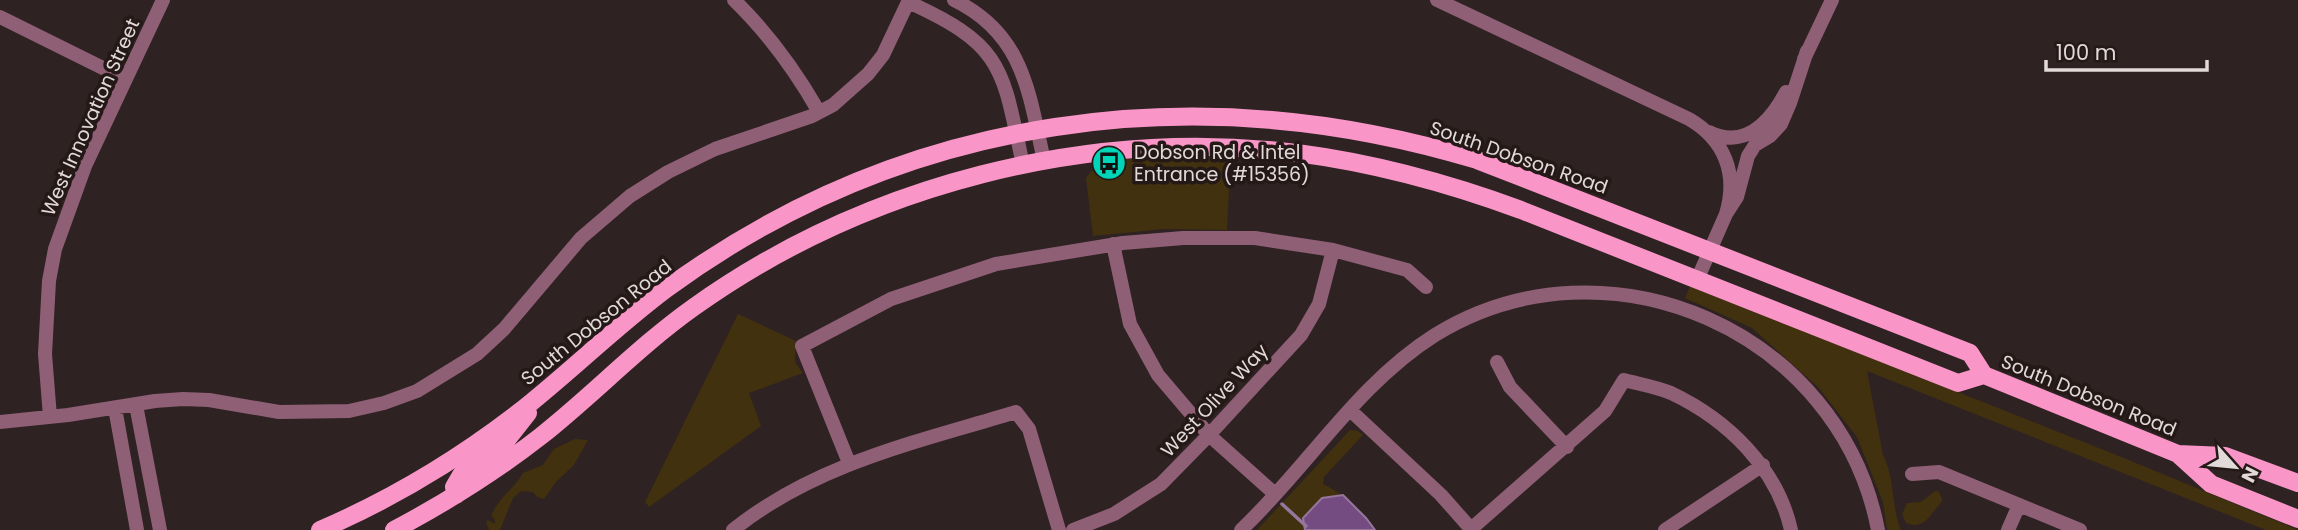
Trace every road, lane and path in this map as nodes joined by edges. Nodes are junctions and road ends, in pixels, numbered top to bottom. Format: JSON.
{"nodes":[{"id":1,"x":163,"y":0,"type":"edge"},
{"id":2,"x":734,"y":0,"type":"edge"},
{"id":3,"x":954,"y":0,"type":"edge"},
{"id":4,"x":1437,"y":0,"type":"edge"},
{"id":5,"x":1832,"y":0,"type":"edge"},
{"id":6,"x":908,"y":1,"type":"edge"},
{"id":7,"x":0,"y":18,"type":"edge"},
{"id":8,"x":1807,"y":51,"type":"junction"},
{"id":9,"x":125,"y":79,"type":"junction"},
{"id":10,"x":819,"y":112,"type":"junction"},
{"id":11,"x":1037,"y":130,"type":"junction"},
{"id":12,"x":1709,"y":132,"type":"junction"},
{"id":13,"x":1016,"y":134,"type":"junction"},
{"id":14,"x":1044,"y":161,"type":"junction"},
{"id":15,"x":1023,"y":165,"type":"junction"},
{"id":16,"x":1726,"y":214,"type":"junction"},
{"id":17,"x":1113,"y":244,"type":"junction"},
{"id":18,"x":1333,"y":250,"type":"junction"},
{"id":19,"x":1710,"y":251,"type":"junction"},
{"id":20,"x":1697,"y":280,"type":"junction"},
{"id":21,"x":1426,"y":287,"type":"dead end"},
{"id":22,"x":1497,"y":362,"type":"dead end"},
{"id":23,"x":1984,"y":375,"type":"junction"},
{"id":24,"x":548,"y":388,"type":"junction"},
{"id":25,"x":135,"y":405,"type":"junction"},
{"id":26,"x":115,"y":408,"type":"junction"},
{"id":27,"x":1350,"y":410,"type":"junction"},
{"id":28,"x":50,"y":417,"type":"junction"},
{"id":29,"x":0,"y":422,"type":"edge"},
{"id":30,"x":1209,"y":435,"type":"junction"},
{"id":31,"x":1567,"y":447,"type":"junction"},
{"id":32,"x":2178,"y":454,"type":"junction"},
{"id":33,"x":849,"y":463,"type":"junction"},
{"id":34,"x":1763,"y":465,"type":"junction"},
{"id":35,"x":1912,"y":474,"type":"dead end"},
{"id":36,"x":2298,"y":483,"type":"edge"},
{"id":37,"x":1275,"y":494,"type":"junction"},
{"id":38,"x":456,"y":495,"type":"junction"},
{"id":39,"x":2019,"y":505,"type":"junction"},
{"id":40,"x":2298,"y":519,"type":"edge"},
{"id":41,"x":137,"y":530,"type":"edge"},
{"id":42,"x":160,"y":530,"type":"edge"},
{"id":43,"x":320,"y":530,"type":"edge"},
{"id":44,"x":394,"y":530,"type":"edge"},
{"id":45,"x":733,"y":530,"type":"edge"},
{"id":46,"x":1059,"y":530,"type":"edge"},
{"id":47,"x":1073,"y":530,"type":"edge"},
{"id":48,"x":1241,"y":530,"type":"edge"},
{"id":49,"x":1472,"y":530,"type":"edge"},
{"id":50,"x":1665,"y":530,"type":"edge"},
{"id":51,"x":1791,"y":530,"type":"edge"},
{"id":52,"x":1878,"y":530,"type":"edge"},
{"id":53,"x":2008,"y":530,"type":"edge"},
{"id":54,"x":2080,"y":530,"type":"edge"}],
"edges":[{"from":1,"to":9,"type":"street","name":"West Innovation Street"},
{"from":2,"to":10,"type":"street"},
{"from":3,"to":11,"type":"street"},
{"from":4,"to":12,"type":"street"},
{"from":5,"to":8,"type":"street"},
{"from":6,"to":10,"type":"street"},
{"from":6,"to":13,"type":"street"},
{"from":7,"to":9,"type":"street"},
{"from":8,"to":12,"type":"street"},
{"from":8,"to":16,"type":"street"},
{"from":9,"to":28,"type":"street","name":"West Innovation Street"},
{"from":10,"to":25,"type":"street"},
{"from":11,"to":13,"type":"main road","name":"South Dobson Road"},
{"from":11,"to":14,"type":"street"},
{"from":11,"to":19,"type":"main road","name":"South Dobson Road"},
{"from":12,"to":16,"type":"street"},
{"from":13,"to":15,"type":"street"},
{"from":13,"to":24,"type":"main road","name":"South Dobson Road"},
{"from":14,"to":15,"type":"main road","name":"South Dobson Road"},
{"from":14,"to":20,"type":"main road","name":"South Dobson Road"},
{"from":15,"to":38,"type":"main road","name":"South Dobson Road"},
{"from":16,"to":19,"type":"street"},
{"from":17,"to":18,"type":"street"},
{"from":17,"to":30,"type":"street"},
{"from":17,"to":33,"type":"street"},
{"from":18,"to":21,"type":"street"},
{"from":18,"to":30,"type":"street","name":"West Olive Way"},
{"from":19,"to":20,"type":"street"},
{"from":19,"to":23,"type":"main road","name":"South Dobson Road"},
{"from":20,"to":23,"type":"main road","name":"South Dobson Road"},
{"from":22,"to":31,"type":"street"},
{"from":23,"to":32,"type":"main road","name":"South Dobson Road"},
{"from":24,"to":38,"type":"main road"},
{"from":24,"to":43,"type":"main road","name":"South Dobson Road"},
{"from":25,"to":26,"type":"street"},
{"from":25,"to":42,"type":"street"},
{"from":26,"to":28,"type":"street"},
{"from":26,"to":41,"type":"street"},
{"from":27,"to":37,"type":"street"},
{"from":27,"to":49,"type":"street"},
{"from":27,"to":52,"type":"street"},
{"from":28,"to":29,"type":"street"},
{"from":30,"to":37,"type":"street"},
{"from":30,"to":47,"type":"street","name":"West Olive Way"},
{"from":31,"to":34,"type":"street"},
{"from":31,"to":49,"type":"street"},
{"from":32,"to":36,"type":"main road","name":"South Dobson Road"},
{"from":32,"to":40,"type":"main road","name":"South Dobson Road"},
{"from":33,"to":45,"type":"street"},
{"from":33,"to":46,"type":"street"},
{"from":34,"to":50,"type":"street"},
{"from":34,"to":51,"type":"street"},
{"from":35,"to":39,"type":"street"},
{"from":37,"to":48,"type":"street"},
{"from":38,"to":44,"type":"main road","name":"South Dobson Road"},
{"from":39,"to":53,"type":"street"},
{"from":39,"to":54,"type":"street"}]}
